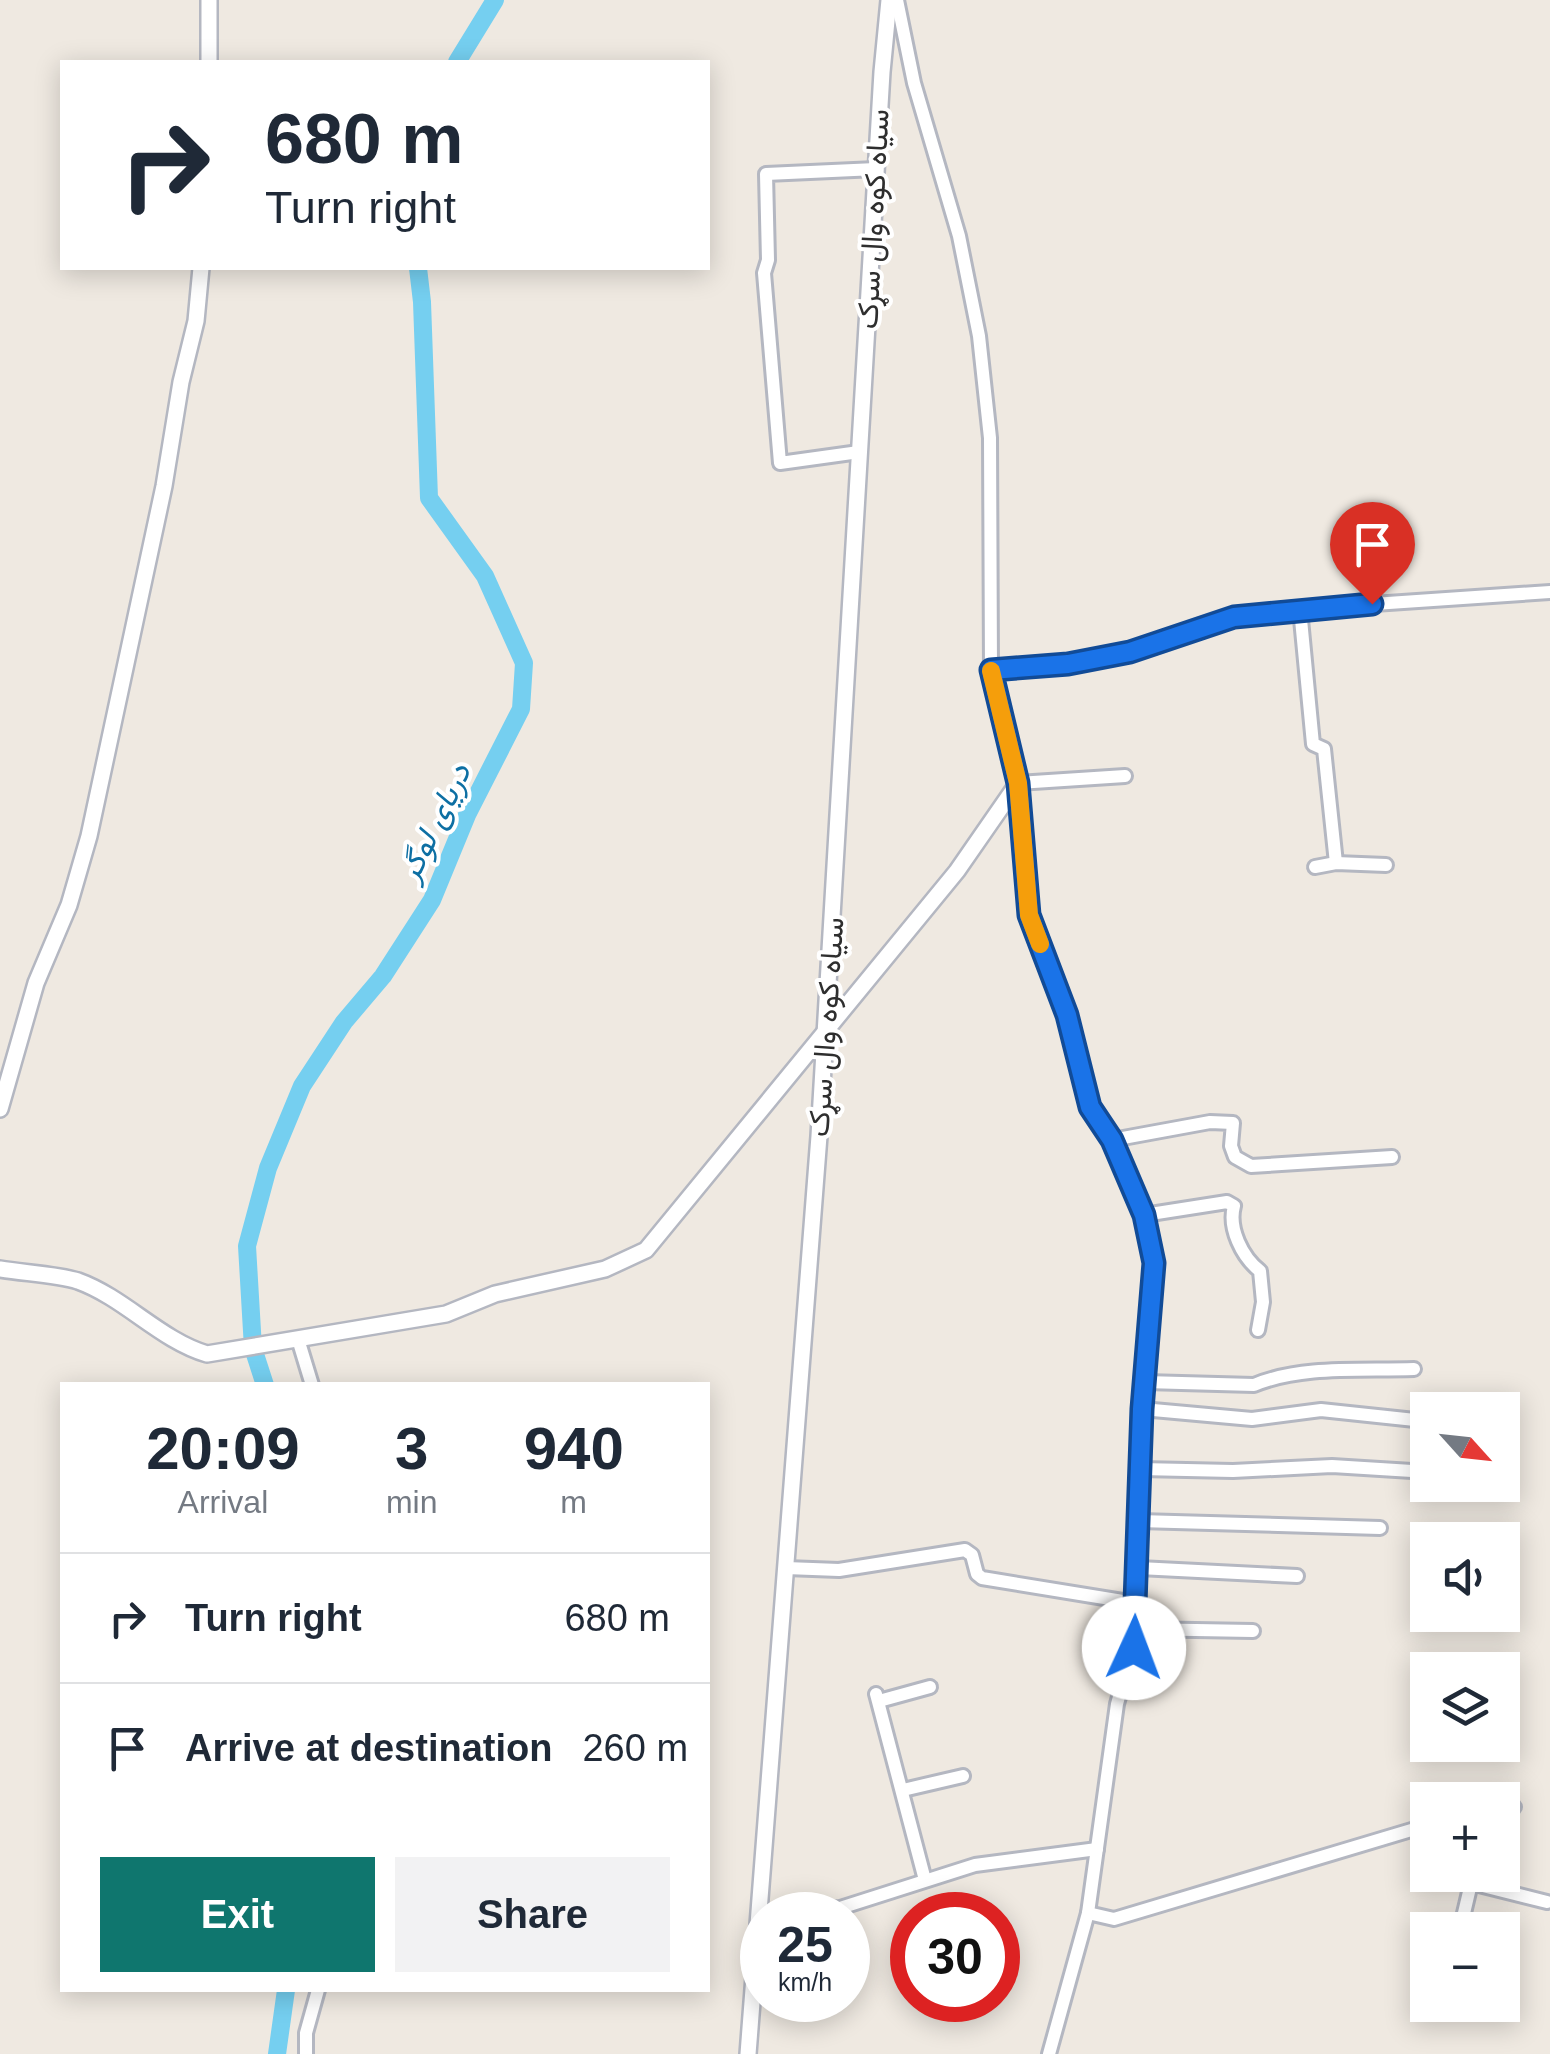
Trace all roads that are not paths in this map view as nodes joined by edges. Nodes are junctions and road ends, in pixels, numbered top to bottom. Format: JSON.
{"nodes":[{"id":1,"x":209,"y":0,"type":"edge"},
{"id":2,"x":889,"y":0,"type":"edge"},
{"id":3,"x":897,"y":0,"type":"edge"},
{"id":4,"x":209,"y":60,"type":"edge"},
{"id":5,"x":876,"y":168,"type":"junction"},
{"id":6,"x":200,"y":270,"type":"edge"},
{"id":7,"x":859,"y":452,"type":"junction"},
{"id":8,"x":1550,"y":592,"type":"edge"},
{"id":9,"x":1300,"y":609,"type":"junction"},
{"id":10,"x":991,"y":670,"type":"junction"},
{"id":11,"x":1125,"y":776,"type":"dead end"},
{"id":12,"x":1018,"y":783,"type":"junction"},
{"id":13,"x":1336,"y":863,"type":"junction"},
{"id":14,"x":1386,"y":865,"type":"dead end"},
{"id":15,"x":1315,"y":868,"type":"dead end"},
{"id":16,"x":825,"y":1034,"type":"junction"},
{"id":17,"x":0,"y":1109,"type":"edge"},
{"id":18,"x":1112,"y":1140,"type":"junction"},
{"id":19,"x":1392,"y":1157,"type":"dead end"},
{"id":20,"x":1144,"y":1215,"type":"junction"},
{"id":21,"x":0,"y":1269,"type":"edge"},
{"id":22,"x":1258,"y":1330,"type":"dead end"},
{"id":23,"x":298,"y":1339,"type":"junction"},
{"id":24,"x":1414,"y":1369,"type":"dead end"},
{"id":25,"x":311,"y":1382,"type":"edge"},
{"id":26,"x":1146,"y":1382,"type":"junction"},
{"id":27,"x":1142,"y":1409,"type":"junction"},
{"id":28,"x":1410,"y":1420,"type":"edge"},
{"id":29,"x":1140,"y":1469,"type":"junction"},
{"id":30,"x":1410,"y":1471,"type":"edge"},
{"id":31,"x":1139,"y":1521,"type":"junction"},
{"id":32,"x":1380,"y":1528,"type":"dead end"},
{"id":33,"x":786,"y":1568,"type":"junction"},
{"id":34,"x":1138,"y":1568,"type":"junction"},
{"id":35,"x":1297,"y":1576,"type":"dead end"},
{"id":36,"x":1135,"y":1603,"type":"junction"},
{"id":37,"x":1138,"y":1629,"type":"junction"},
{"id":38,"x":1253,"y":1631,"type":"dead end"},
{"id":39,"x":930,"y":1687,"type":"dead end"},
{"id":40,"x":963,"y":1776,"type":"dead end"},
{"id":41,"x":902,"y":1790,"type":"junction"},
{"id":42,"x":1410,"y":1830,"type":"edge"},
{"id":43,"x":1097,"y":1849,"type":"junction"},
{"id":44,"x":925,"y":1880,"type":"junction"},
{"id":45,"x":766,"y":1892,"type":"edge"},
{"id":46,"x":1514,"y":1892,"type":"edge"},
{"id":47,"x":870,"y":1898,"type":"edge"},
{"id":48,"x":1546,"y":1902,"type":"dead end"},
{"id":49,"x":1088,"y":1913,"type":"junction"},
{"id":50,"x":317,"y":1992,"type":"edge"},
{"id":51,"x":752,"y":2022,"type":"edge"},
{"id":52,"x":306,"y":2054,"type":"edge"},
{"id":53,"x":748,"y":2054,"type":"edge"},
{"id":54,"x":1049,"y":2054,"type":"edge"}],
"edges":[{"from":1,"to":4,"type":"street"},
{"from":2,"to":5,"type":"street","name":"سیاه کوه وال سړک"},
{"from":3,"to":10,"type":"street"},
{"from":5,"to":7,"type":"street","name":"سیاه کوه وال سړک"},
{"from":5,"to":7,"type":"street"},
{"from":6,"to":17,"type":"street"},
{"from":7,"to":16,"type":"street","name":"سیاه کوه وال سړک"},
{"from":8,"to":9,"type":"street"},
{"from":9,"to":10,"type":"street"},
{"from":9,"to":13,"type":"street"},
{"from":10,"to":12,"type":"street"},
{"from":11,"to":12,"type":"street"},
{"from":12,"to":16,"type":"street"},
{"from":12,"to":18,"type":"street"},
{"from":13,"to":14,"type":"street"},
{"from":13,"to":15,"type":"street"},
{"from":16,"to":23,"type":"street"},
{"from":16,"to":33,"type":"street","name":"سیاه کوه وال سړک"},
{"from":18,"to":19,"type":"street"},
{"from":18,"to":20,"type":"street"},
{"from":20,"to":22,"type":"street"},
{"from":20,"to":26,"type":"street"},
{"from":21,"to":23,"type":"street"},
{"from":23,"to":25,"type":"street"},
{"from":24,"to":26,"type":"street"},
{"from":26,"to":27,"type":"street"},
{"from":27,"to":28,"type":"street"},
{"from":27,"to":29,"type":"street"},
{"from":29,"to":30,"type":"street"},
{"from":29,"to":31,"type":"street"},
{"from":31,"to":32,"type":"street"},
{"from":31,"to":34,"type":"street"},
{"from":33,"to":36,"type":"street"},
{"from":33,"to":45,"type":"street","name":"سیاه کوه وال سړک"},
{"from":34,"to":35,"type":"street"},
{"from":34,"to":36,"type":"street"},
{"from":36,"to":37,"type":"street"},
{"from":37,"to":38,"type":"street"},
{"from":37,"to":43,"type":"street"},
{"from":39,"to":41,"type":"street"},
{"from":40,"to":41,"type":"street"},
{"from":41,"to":44,"type":"street"},
{"from":42,"to":49,"type":"street"},
{"from":43,"to":44,"type":"street"},
{"from":43,"to":49,"type":"street"},
{"from":44,"to":47,"type":"street"},
{"from":46,"to":48,"type":"street"},
{"from":49,"to":54,"type":"street"},
{"from":50,"to":52,"type":"street"},
{"from":51,"to":53,"type":"street","name":"سیاه کوه وال سړک"}]}
